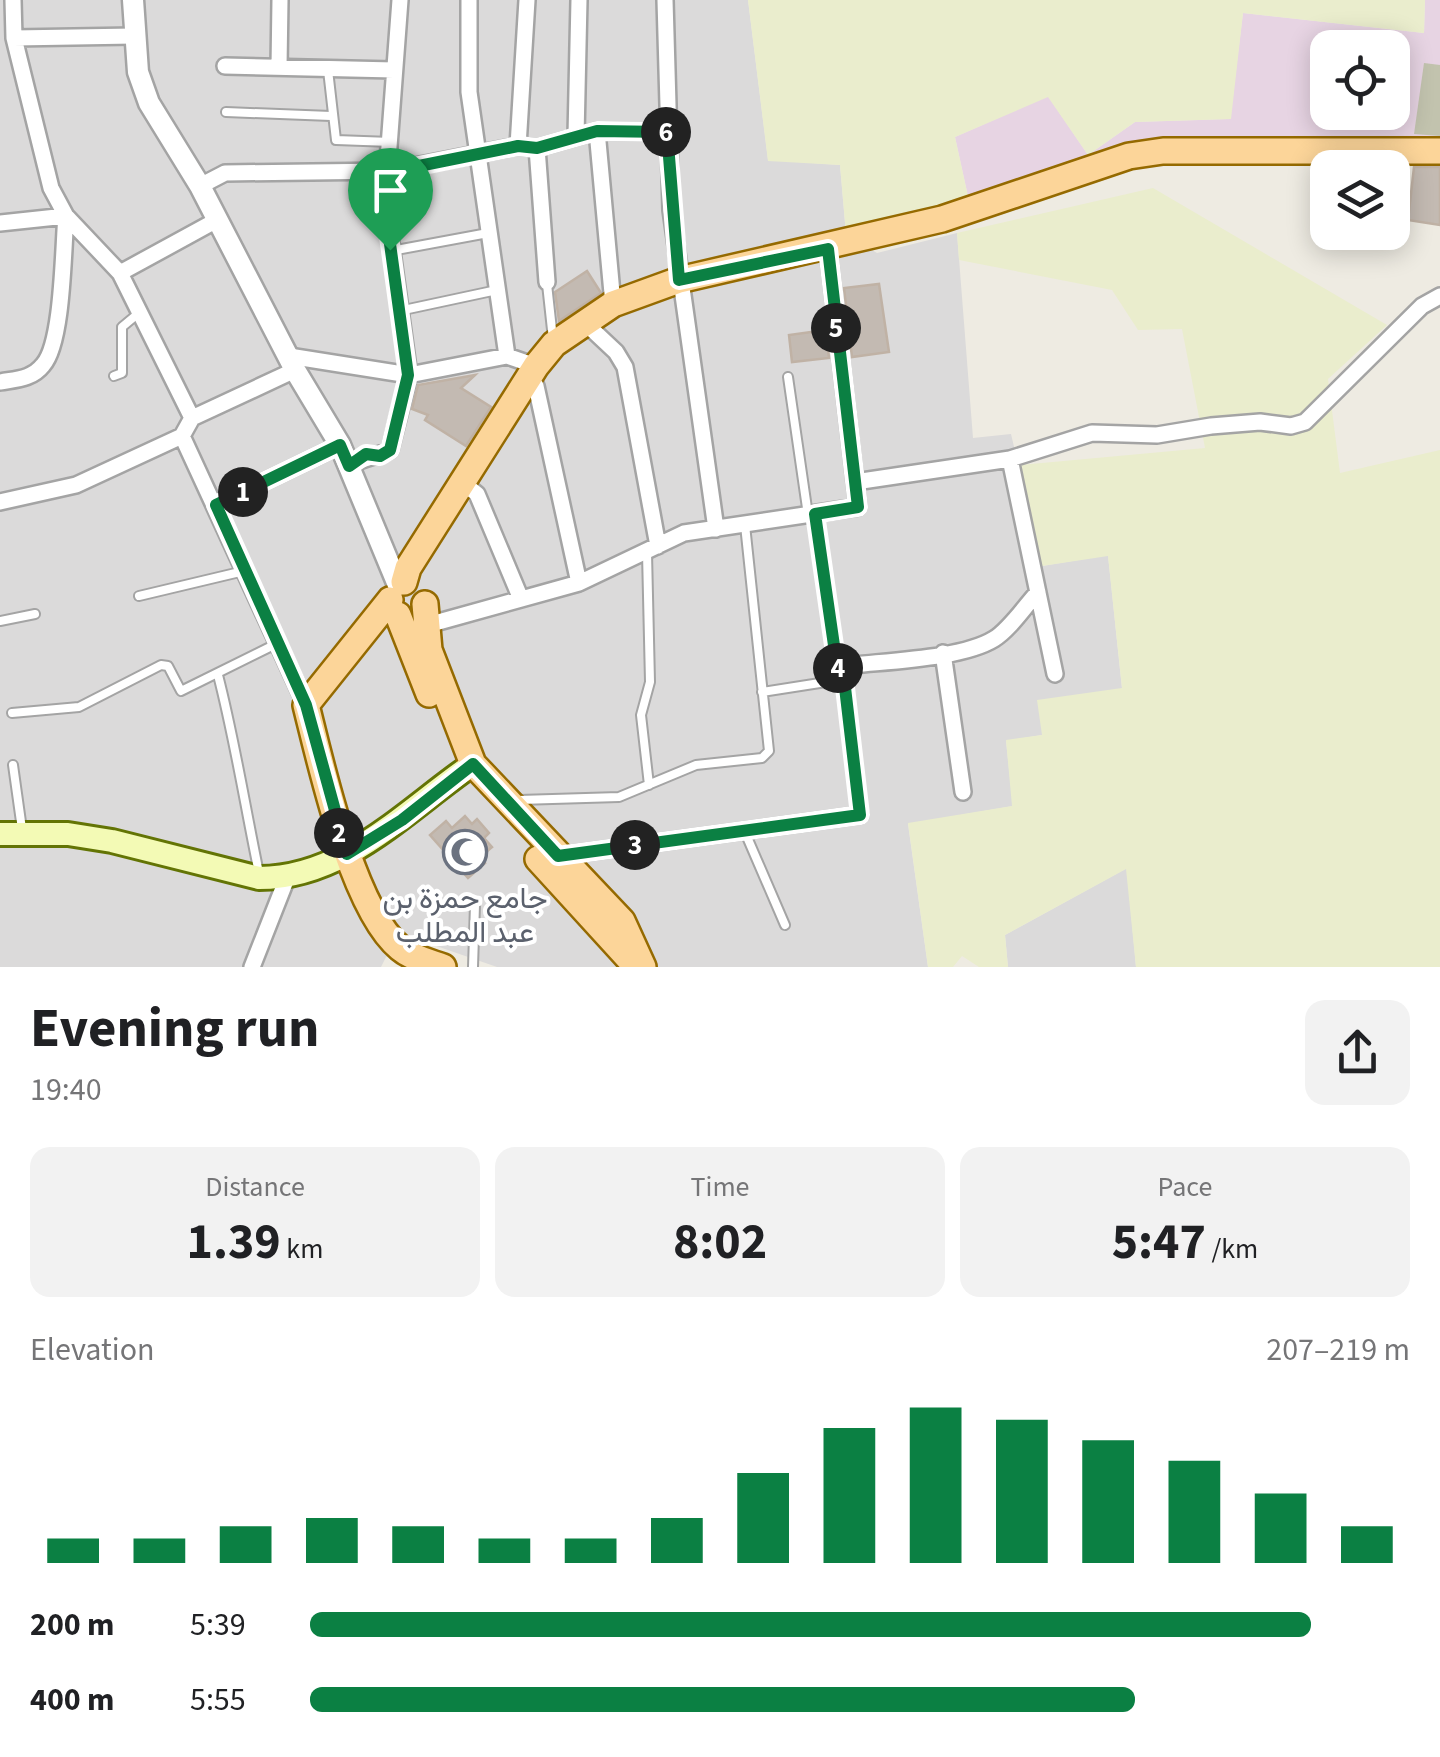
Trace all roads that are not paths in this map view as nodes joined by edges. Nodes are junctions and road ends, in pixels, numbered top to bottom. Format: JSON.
{"nodes":[{"id":1,"x":13,"y":0,"type":"edge"},
{"id":2,"x":133,"y":0,"type":"edge"},
{"id":3,"x":280,"y":0,"type":"edge"},
{"id":4,"x":400,"y":0,"type":"edge"},
{"id":5,"x":469,"y":0,"type":"edge"},
{"id":6,"x":527,"y":0,"type":"edge"},
{"id":7,"x":579,"y":0,"type":"edge"},
{"id":8,"x":665,"y":0,"type":"edge"},
{"id":9,"x":6,"y":18,"type":"edge"},
{"id":10,"x":134,"y":36,"type":"junction"},
{"id":11,"x":14,"y":38,"type":"junction"},
{"id":12,"x":225,"y":66,"type":"dead end"},
{"id":13,"x":279,"y":67,"type":"junction"},
{"id":14,"x":328,"y":68,"type":"junction"},
{"id":15,"x":394,"y":70,"type":"junction"},
{"id":16,"x":226,"y":112,"type":"dead end"},
{"id":17,"x":331,"y":116,"type":"junction"},
{"id":18,"x":597,"y":131,"type":"junction"},
{"id":19,"x":667,"y":132,"type":"junction"},
{"id":20,"x":576,"y":136,"type":"junction"},
{"id":21,"x":391,"y":142,"type":"junction"},
{"id":22,"x":518,"y":146,"type":"junction"},
{"id":23,"x":537,"y":148,"type":"junction"},
{"id":24,"x":1440,"y":150,"type":"edge"},
{"id":25,"x":476,"y":154,"type":"junction"},
{"id":26,"x":389,"y":172,"type":"junction"},
{"id":27,"x":200,"y":186,"type":"junction"},
{"id":28,"x":66,"y":216,"type":"junction"},
{"id":29,"x":217,"y":220,"type":"junction"},
{"id":30,"x":0,"y":222,"type":"edge"},
{"id":31,"x":488,"y":233,"type":"junction"},
{"id":32,"x":828,"y":249,"type":"junction"},
{"id":33,"x":390,"y":250,"type":"junction"},
{"id":34,"x":120,"y":272,"type":"junction"},
{"id":35,"x":679,"y":280,"type":"junction"},
{"id":36,"x":547,"y":282,"type":"joint"},
{"id":37,"x":497,"y":290,"type":"junction"},
{"id":38,"x":1440,"y":296,"type":"edge"},
{"id":39,"x":613,"y":304,"type":"junction"},
{"id":40,"x":398,"y":311,"type":"junction"},
{"id":41,"x":140,"y":312,"type":"junction"},
{"id":42,"x":583,"y":321,"type":"junction"},
{"id":43,"x":554,"y":344,"type":"junction"},
{"id":44,"x":507,"y":356,"type":"junction"},
{"id":45,"x":292,"y":363,"type":"junction"},
{"id":46,"x":532,"y":371,"type":"junction"},
{"id":47,"x":408,"y":375,"type":"junction"},
{"id":48,"x":114,"y":376,"type":"dead end"},
{"id":49,"x":788,"y":377,"type":"dead end"},
{"id":50,"x":0,"y":382,"type":"edge"},
{"id":51,"x":192,"y":418,"type":"junction"},
{"id":52,"x":182,"y":436,"type":"junction"},
{"id":53,"x":340,"y":445,"type":"junction"},
{"id":54,"x":1010,"y":459,"type":"junction"},
{"id":55,"x":349,"y":466,"type":"junction"},
{"id":56,"x":462,"y":482,"type":"junction"},
{"id":57,"x":855,"y":482,"type":"junction"},
{"id":58,"x":0,"y":502,"type":"edge"},
{"id":59,"x":216,"y":505,"type":"junction"},
{"id":60,"x":811,"y":514,"type":"junction"},
{"id":61,"x":744,"y":524,"type":"junction"},
{"id":62,"x":716,"y":529,"type":"junction"},
{"id":63,"x":652,"y":550,"type":"junction"},
{"id":64,"x":244,"y":571,"type":"junction"},
{"id":65,"x":579,"y":584,"type":"junction"},
{"id":66,"x":1038,"y":592,"type":"junction"},
{"id":67,"x":140,"y":596,"type":"dead end"},
{"id":68,"x":398,"y":596,"type":"junction"},
{"id":69,"x":521,"y":600,"type":"junction"},
{"id":70,"x":34,"y":614,"type":"dead end"},
{"id":71,"x":425,"y":615,"type":"junction"},
{"id":72,"x":0,"y":621,"type":"edge"},
{"id":73,"x":278,"y":643,"type":"junction"},
{"id":74,"x":942,"y":653,"type":"junction"},
{"id":75,"x":838,"y":674,"type":"junction"},
{"id":76,"x":1055,"y":674,"type":"dead end"},
{"id":77,"x":218,"y":676,"type":"junction"},
{"id":78,"x":762,"y":692,"type":"junction"},
{"id":79,"x":306,"y":705,"type":"junction"},
{"id":80,"x":12,"y":713,"type":"dead end"},
{"id":81,"x":13,"y":765,"type":"dead end"},
{"id":82,"x":467,"y":768,"type":"junction"},
{"id":83,"x":649,"y":785,"type":"junction"},
{"id":84,"x":963,"y":792,"type":"dead end"},
{"id":85,"x":504,"y":800,"type":"junction"},
{"id":86,"x":860,"y":815,"type":"joint"},
{"id":87,"x":744,"y":830,"type":"junction"},
{"id":88,"x":11,"y":833,"type":"edge"},
{"id":89,"x":347,"y":854,"type":"junction"},
{"id":90,"x":558,"y":856,"type":"junction"},
{"id":91,"x":260,"y":878,"type":"junction"},
{"id":92,"x":286,"y":878,"type":"junction"},
{"id":93,"x":475,"y":905,"type":"dead end"},
{"id":94,"x":785,"y":925,"type":"dead end"},
{"id":95,"x":398,"y":958,"type":"edge"},
{"id":96,"x":631,"y":963,"type":"edge"},
{"id":97,"x":252,"y":967,"type":"edge"},
{"id":98,"x":442,"y":967,"type":"edge"},
{"id":99,"x":473,"y":967,"type":"edge"}],
"edges":[{"from":1,"to":9,"type":"street"},
{"from":2,"to":10,"type":"street"},
{"from":3,"to":13,"type":"street"},
{"from":4,"to":15,"type":"street"},
{"from":5,"to":25,"type":"street"},
{"from":6,"to":22,"type":"street"},
{"from":7,"to":20,"type":"street"},
{"from":8,"to":19,"type":"street"},
{"from":9,"to":11,"type":"street"},
{"from":10,"to":11,"type":"street"},
{"from":10,"to":27,"type":"street"},
{"from":11,"to":28,"type":"street"},
{"from":12,"to":13,"type":"street"},
{"from":13,"to":14,"type":"street"},
{"from":14,"to":15,"type":"street"},
{"from":14,"to":17,"type":"lane"},
{"from":15,"to":21,"type":"street"},
{"from":16,"to":17,"type":"lane"},
{"from":17,"to":21,"type":"lane"},
{"from":18,"to":19,"type":"street"},
{"from":18,"to":20,"type":"street"},
{"from":18,"to":39,"type":"street"},
{"from":19,"to":35,"type":"street"},
{"from":20,"to":23,"type":"street"},
{"from":21,"to":26,"type":"street"},
{"from":22,"to":23,"type":"street"},
{"from":22,"to":25,"type":"street"},
{"from":23,"to":36,"type":"street"},
{"from":24,"to":32,"type":"main road"},
{"from":25,"to":26,"type":"street"},
{"from":25,"to":31,"type":"street"},
{"from":26,"to":27,"type":"street"},
{"from":26,"to":33,"type":"street"},
{"from":27,"to":29,"type":"street"},
{"from":28,"to":30,"type":"street"},
{"from":28,"to":34,"type":"street"},
{"from":28,"to":50,"type":"street"},
{"from":29,"to":34,"type":"street"},
{"from":29,"to":45,"type":"street"},
{"from":31,"to":33,"type":"lane"},
{"from":31,"to":37,"type":"street"},
{"from":32,"to":35,"type":"main road"},
{"from":32,"to":57,"type":"street"},
{"from":33,"to":40,"type":"street"},
{"from":34,"to":41,"type":"street"},
{"from":35,"to":39,"type":"main road"},
{"from":35,"to":62,"type":"street"},
{"from":36,"to":43,"type":"lane"},
{"from":37,"to":40,"type":"lane"},
{"from":37,"to":44,"type":"street"},
{"from":38,"to":54,"type":"street"},
{"from":39,"to":42,"type":"main road"},
{"from":40,"to":47,"type":"street"},
{"from":41,"to":48,"type":"lane"},
{"from":41,"to":51,"type":"street"},
{"from":42,"to":43,"type":"main road"},
{"from":42,"to":63,"type":"street"},
{"from":43,"to":46,"type":"main road"},
{"from":44,"to":46,"type":"street"},
{"from":44,"to":47,"type":"street"},
{"from":45,"to":47,"type":"street"},
{"from":45,"to":51,"type":"street"},
{"from":45,"to":53,"type":"street"},
{"from":46,"to":56,"type":"main road"},
{"from":46,"to":65,"type":"street"},
{"from":47,"to":55,"type":"street"},
{"from":49,"to":60,"type":"lane"},
{"from":51,"to":52,"type":"street"},
{"from":52,"to":58,"type":"street"},
{"from":52,"to":59,"type":"street"},
{"from":53,"to":55,"type":"street"},
{"from":53,"to":59,"type":"street"},
{"from":54,"to":57,"type":"street"},
{"from":54,"to":66,"type":"street"},
{"from":55,"to":68,"type":"street"},
{"from":56,"to":68,"type":"main road"},
{"from":56,"to":69,"type":"street"},
{"from":57,"to":60,"type":"street"},
{"from":59,"to":64,"type":"street"},
{"from":60,"to":61,"type":"street"},
{"from":60,"to":75,"type":"lane"},
{"from":61,"to":62,"type":"street"},
{"from":61,"to":78,"type":"lane"},
{"from":62,"to":63,"type":"street"},
{"from":63,"to":65,"type":"street"},
{"from":63,"to":83,"type":"lane"},
{"from":64,"to":67,"type":"lane"},
{"from":64,"to":73,"type":"street"},
{"from":65,"to":69,"type":"street"},
{"from":66,"to":74,"type":"street"},
{"from":66,"to":76,"type":"street"},
{"from":68,"to":71,"type":"main road"},
{"from":68,"to":79,"type":"main road"},
{"from":68,"to":82,"type":"main road"},
{"from":69,"to":71,"type":"street"},
{"from":70,"to":72,"type":"lane"},
{"from":71,"to":82,"type":"main road"},
{"from":73,"to":77,"type":"lane"},
{"from":73,"to":79,"type":"street"},
{"from":74,"to":75,"type":"street"},
{"from":74,"to":84,"type":"street"},
{"from":75,"to":78,"type":"lane"},
{"from":75,"to":86,"type":"lane"},
{"from":77,"to":80,"type":"lane"},
{"from":77,"to":91,"type":"lane"},
{"from":78,"to":83,"type":"lane"},
{"from":79,"to":89,"type":"main road"},
{"from":81,"to":88,"type":"lane"},
{"from":82,"to":85,"type":"main road"},
{"from":82,"to":89,"type":"main road"},
{"from":82,"to":96,"type":"main road"},
{"from":83,"to":85,"type":"lane"},
{"from":85,"to":90,"type":"main road"},
{"from":86,"to":87,"type":"street"},
{"from":87,"to":90,"type":"street"},
{"from":87,"to":94,"type":"lane"},
{"from":88,"to":91,"type":"main road"},
{"from":89,"to":92,"type":"main road"},
{"from":89,"to":95,"type":"main road"},
{"from":90,"to":96,"type":"main road"},
{"from":91,"to":92,"type":"main road"},
{"from":92,"to":97,"type":"street"},
{"from":93,"to":99,"type":"lane"},
{"from":95,"to":98,"type":"main road"}]}
